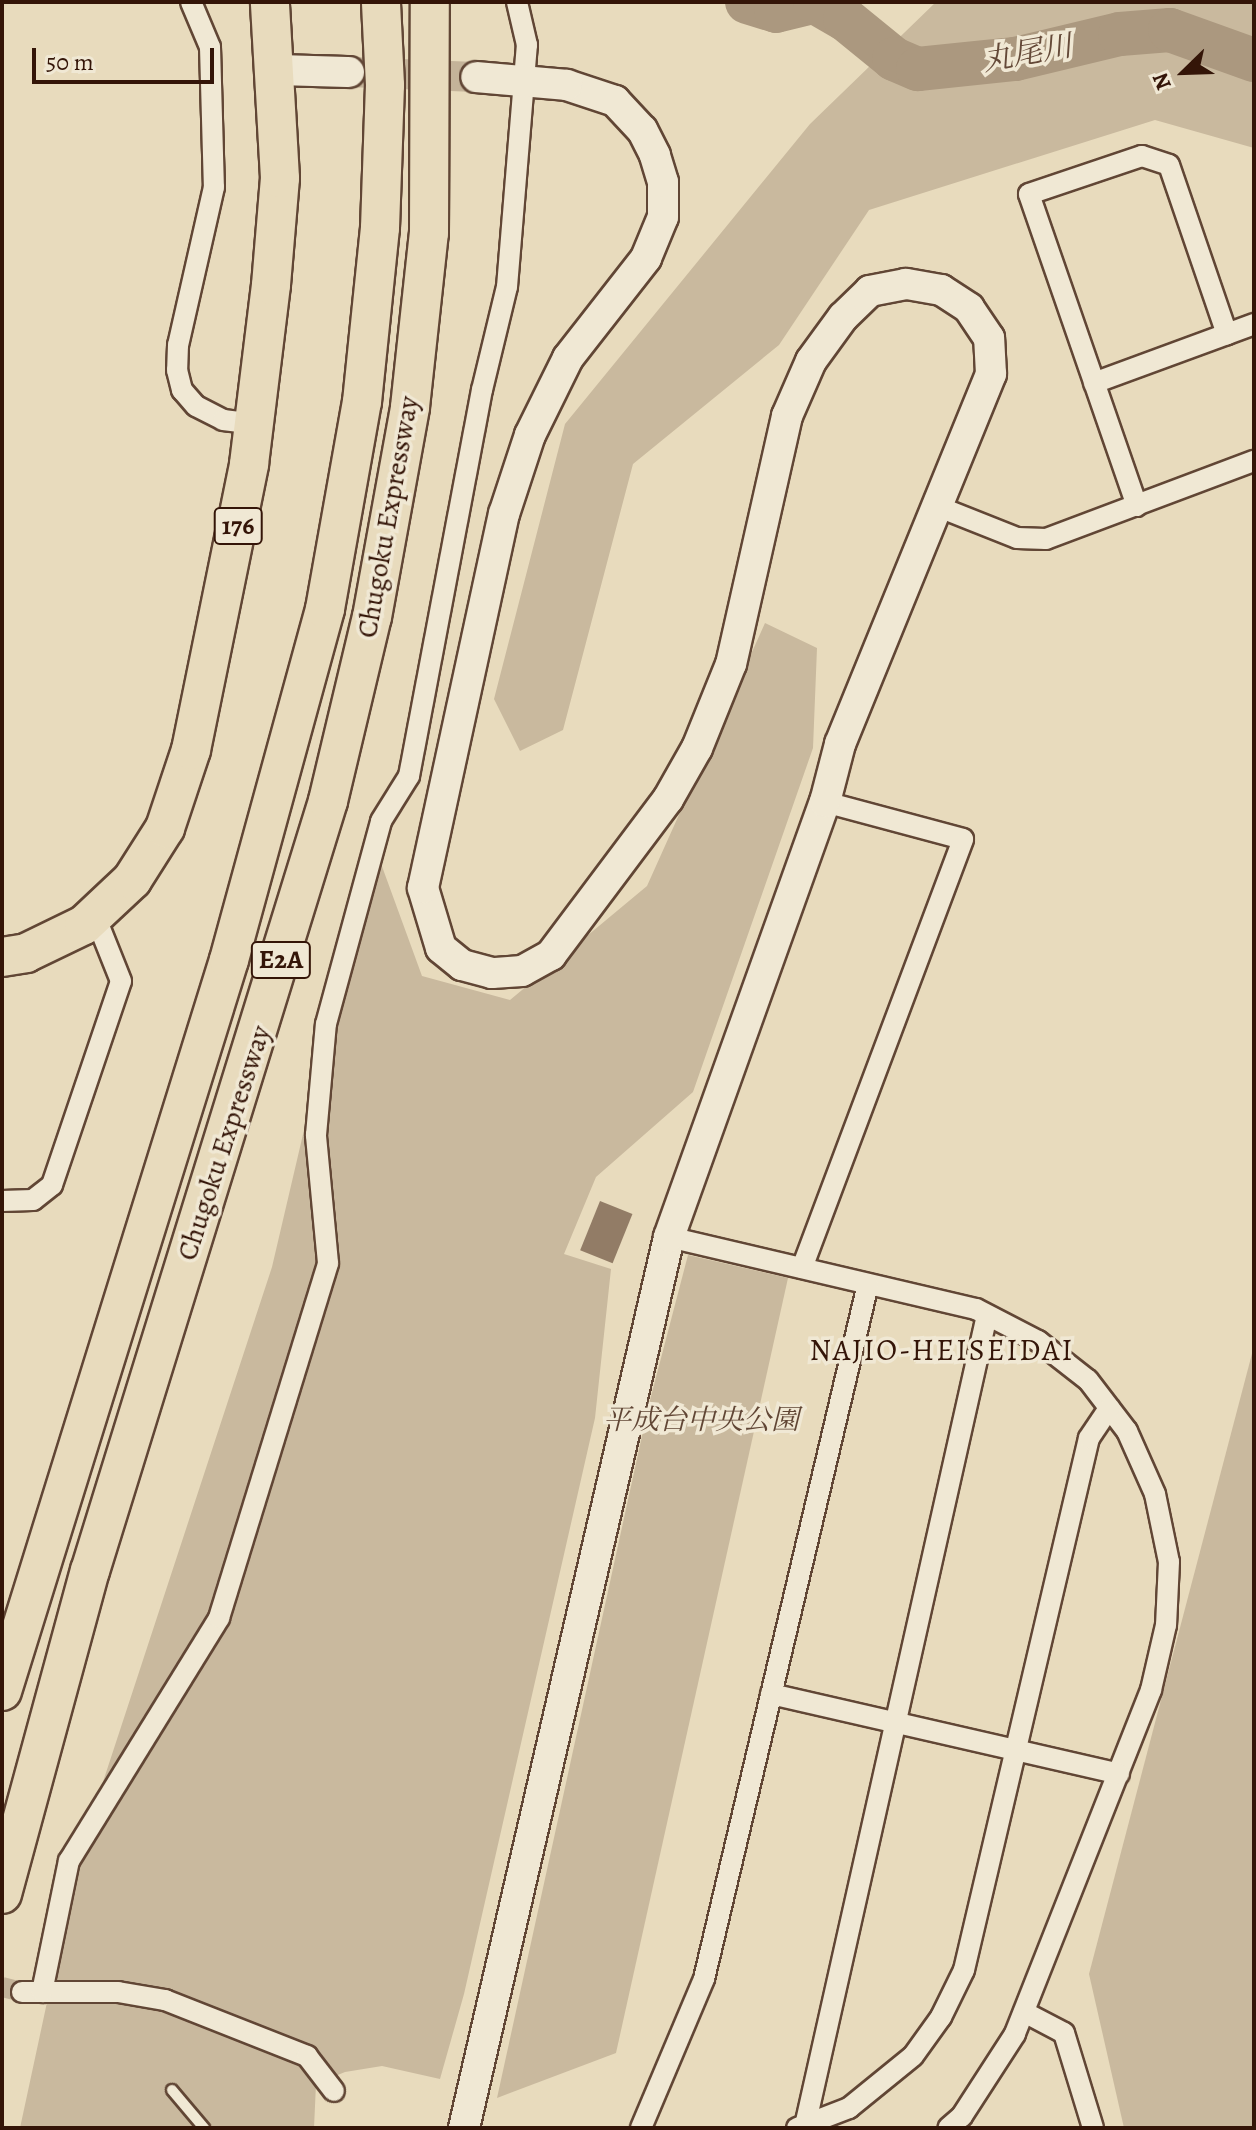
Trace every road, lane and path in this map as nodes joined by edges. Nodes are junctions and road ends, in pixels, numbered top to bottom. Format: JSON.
{"nodes":[{"id":1,"x":191,"y":2,"type":"edge"},
{"id":2,"x":270,"y":2,"type":"edge"},
{"id":3,"x":381,"y":2,"type":"edge"},
{"id":4,"x":430,"y":2,"type":"edge"},
{"id":5,"x":517,"y":2,"type":"edge"},
{"id":6,"x":277,"y":70,"type":"junction"},
{"id":7,"x":349,"y":72,"type":"tunnel mouth"},
{"id":8,"x":476,"y":77,"type":"tunnel mouth"},
{"id":9,"x":525,"y":79,"type":"junction"},
{"id":10,"x":1254,"y":324,"type":"edge"},
{"id":11,"x":1227,"y":334,"type":"junction"},
{"id":12,"x":1094,"y":383,"type":"junction"},
{"id":13,"x":254,"y":424,"type":"junction"},
{"id":14,"x":1254,"y":461,"type":"edge"},
{"id":15,"x":1137,"y":506,"type":"junction"},
{"id":16,"x":939,"y":507,"type":"junction"},
{"id":17,"x":825,"y":802,"type":"junction"},
{"id":18,"x":95,"y":916,"type":"junction"},
{"id":19,"x":2,"y":957,"type":"edge"},
{"id":20,"x":2,"y":1201,"type":"edge"},
{"id":21,"x":669,"y":1237,"type":"junction"},
{"id":22,"x":802,"y":1268,"type":"junction"},
{"id":23,"x":868,"y":1284,"type":"junction"},
{"id":24,"x":987,"y":1315,"type":"junction"},
{"id":25,"x":1109,"y":1408,"type":"junction"},
{"id":26,"x":2,"y":1691,"type":"edge"},
{"id":27,"x":771,"y":1694,"type":"junction"},
{"id":28,"x":893,"y":1722,"type":"junction"},
{"id":29,"x":1018,"y":1750,"type":"junction"},
{"id":30,"x":1119,"y":1774,"type":"junction"},
{"id":31,"x":2,"y":1894,"type":"edge"},
{"id":32,"x":1024,"y":2012,"type":"junction"},
{"id":33,"x":172,"y":2090,"type":"dead end"},
{"id":34,"x":334,"y":2091,"type":"dead end"},
{"id":35,"x":647,"y":2126,"type":"edge"},
{"id":36,"x":801,"y":2127,"type":"edge"},
{"id":37,"x":204,"y":2128,"type":"edge"},
{"id":38,"x":464,"y":2128,"type":"edge"},
{"id":39,"x":948,"y":2128,"type":"edge"},
{"id":40,"x":1093,"y":2128,"type":"edge"}],
"edges":[{"from":1,"to":13,"type":"street"},
{"from":2,"to":6,"type":"highway","number":"176"},
{"from":3,"to":26,"type":"highway","name":"Chugoku Expressway","number":"E2A"},
{"from":4,"to":31,"type":"highway","name":"Chugoku Expressway","number":"E2A"},
{"from":5,"to":9,"type":"street"},
{"from":6,"to":7,"type":"street"},
{"from":6,"to":13,"type":"highway","number":"176"},
{"from":8,"to":9,"type":"street"},
{"from":9,"to":16,"type":"street"},
{"from":9,"to":34,"type":"street"},
{"from":10,"to":11,"type":"street"},
{"from":11,"to":12,"type":"street"},
{"from":11,"to":12,"type":"street"},
{"from":12,"to":15,"type":"street"},
{"from":13,"to":18,"type":"highway","number":"176"},
{"from":14,"to":15,"type":"street"},
{"from":15,"to":16,"type":"street"},
{"from":16,"to":17,"type":"street"},
{"from":17,"to":21,"type":"street"},
{"from":17,"to":22,"type":"street"},
{"from":18,"to":19,"type":"highway","number":"176"},
{"from":18,"to":20,"type":"street"},
{"from":21,"to":22,"type":"street"},
{"from":21,"to":38,"type":"street"},
{"from":22,"to":23,"type":"street"},
{"from":23,"to":24,"type":"street"},
{"from":23,"to":27,"type":"street"},
{"from":24,"to":25,"type":"street"},
{"from":24,"to":28,"type":"street"},
{"from":25,"to":29,"type":"street"},
{"from":25,"to":30,"type":"street"},
{"from":27,"to":28,"type":"street"},
{"from":27,"to":35,"type":"street"},
{"from":28,"to":29,"type":"street"},
{"from":28,"to":36,"type":"street"},
{"from":29,"to":30,"type":"street"},
{"from":29,"to":36,"type":"street"},
{"from":30,"to":32,"type":"street"},
{"from":32,"to":39,"type":"street"},
{"from":32,"to":40,"type":"street"},
{"from":33,"to":37,"type":"lane"}]}
